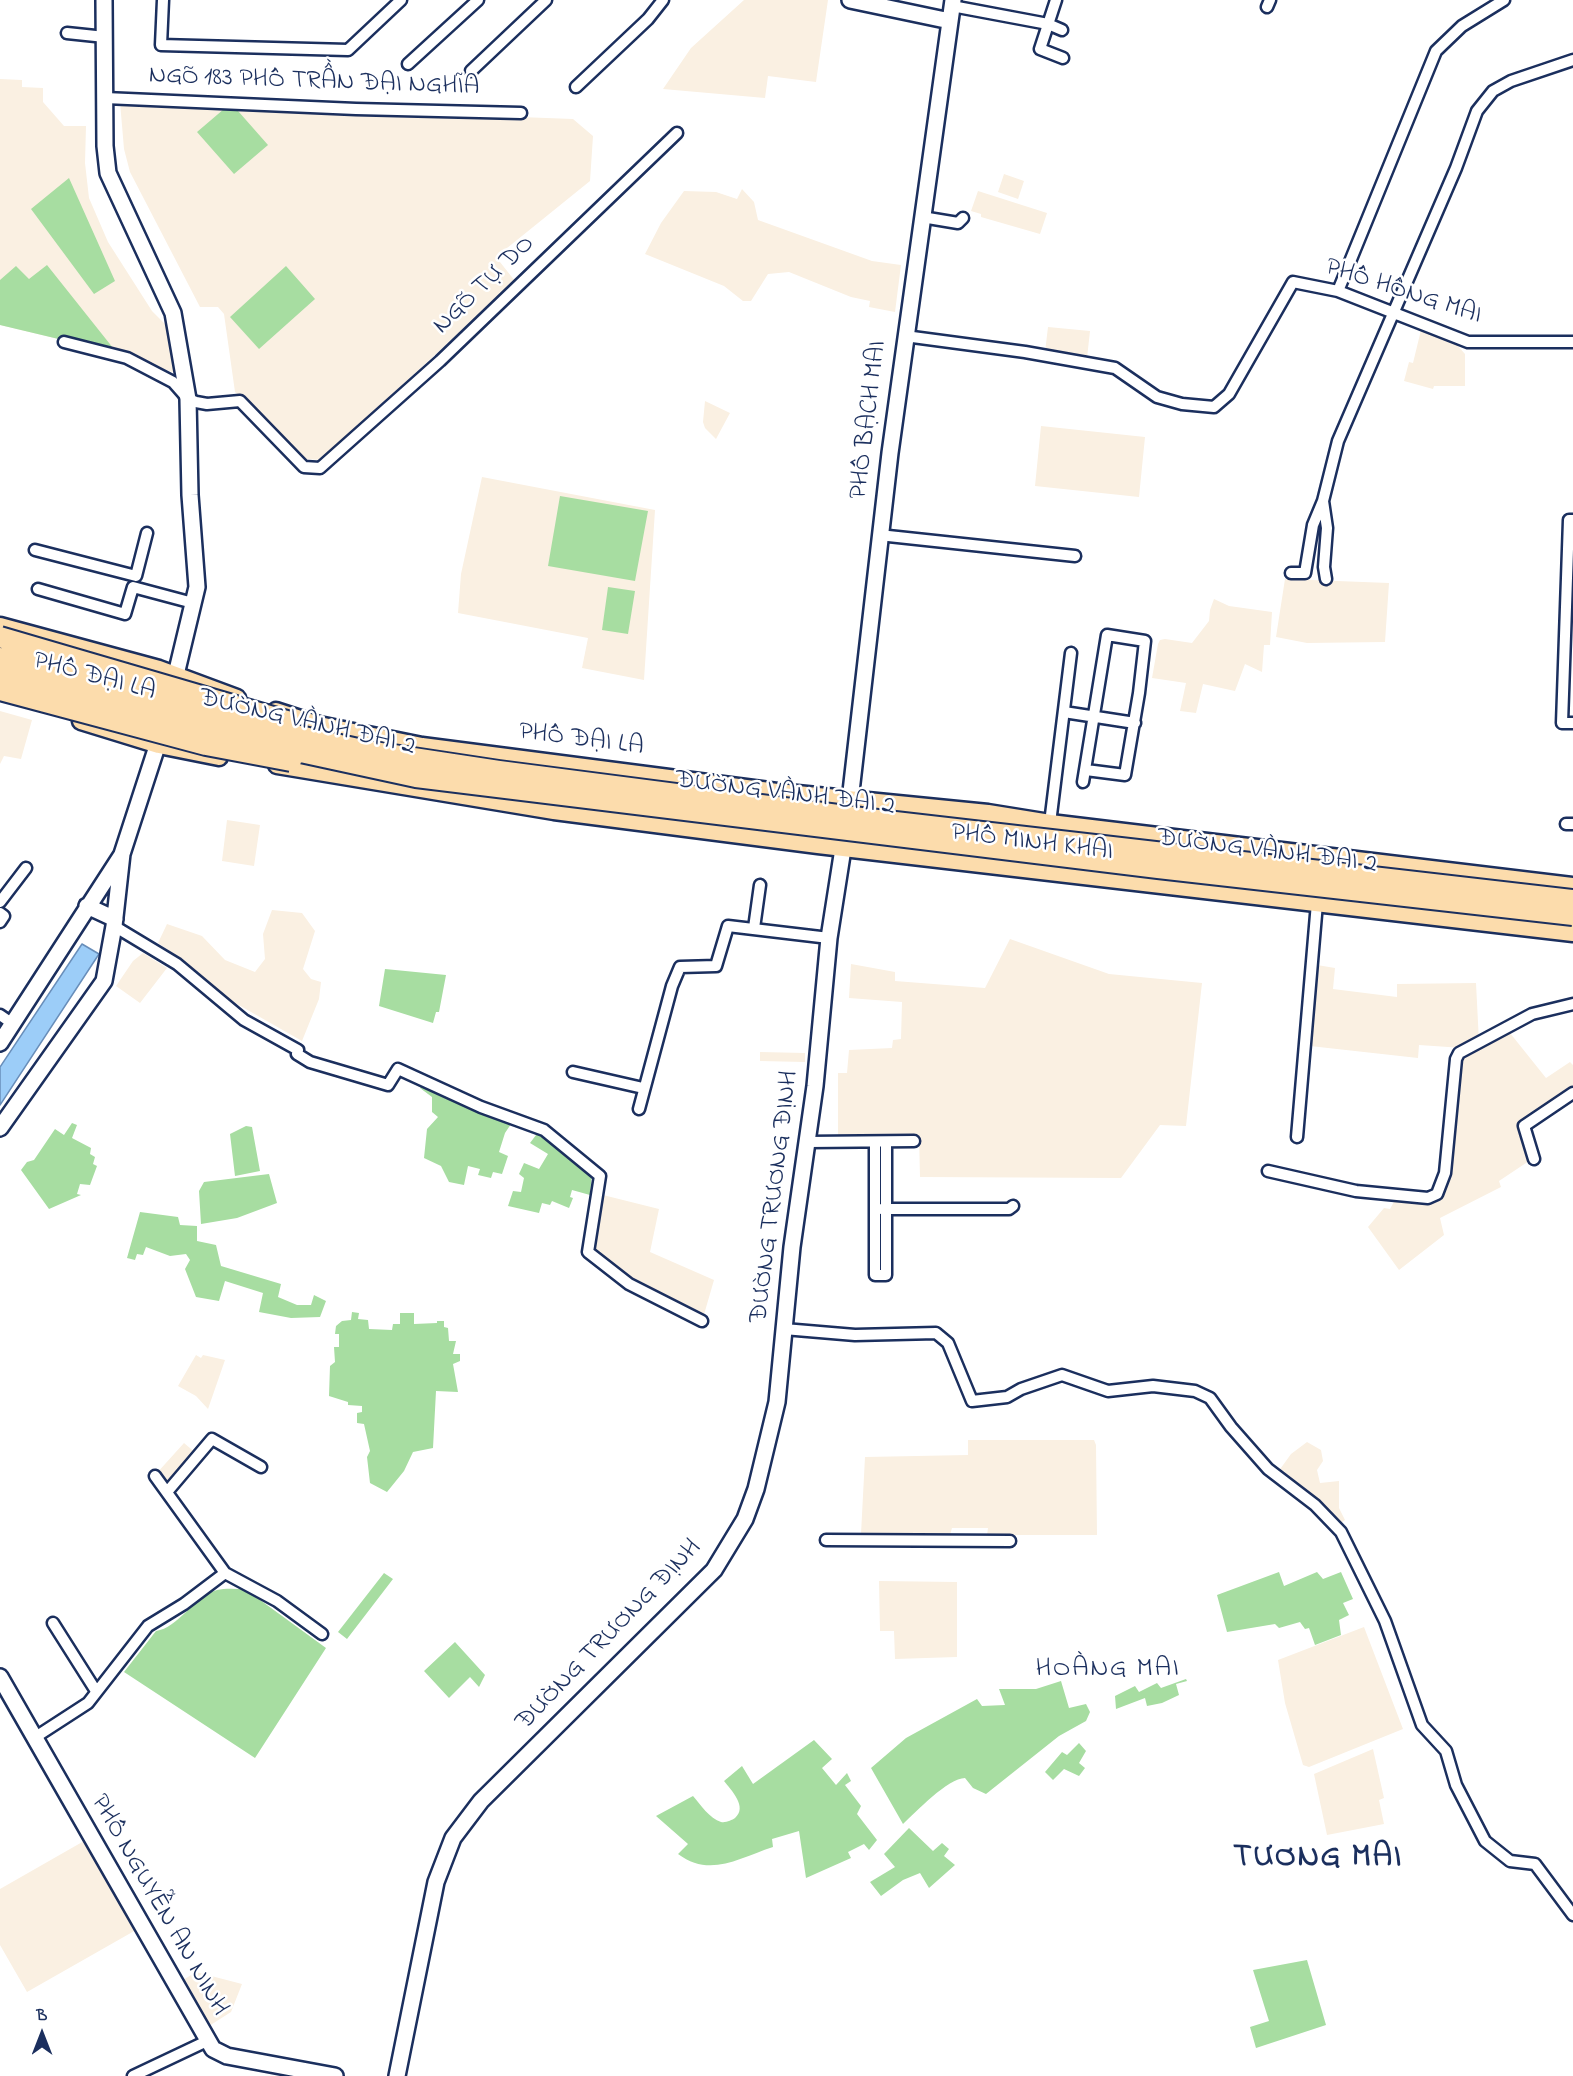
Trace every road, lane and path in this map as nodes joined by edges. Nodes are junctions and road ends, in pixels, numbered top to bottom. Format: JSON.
{"nodes":[{"id":1,"x":105,"y":0,"type":"edge"},
{"id":2,"x":163,"y":0,"type":"edge"},
{"id":3,"x":401,"y":0,"type":"edge"},
{"id":4,"x":478,"y":0,"type":"edge"},
{"id":5,"x":546,"y":0,"type":"edge"},
{"id":6,"x":663,"y":0,"type":"edge"},
{"id":7,"x":850,"y":0,"type":"edge"},
{"id":8,"x":1056,"y":0,"type":"edge"},
{"id":9,"x":1504,"y":0,"type":"edge"},
{"id":10,"x":952,"y":9,"type":"edge"},
{"id":11,"x":1048,"y":24,"type":"junction"},
{"id":12,"x":1062,"y":30,"type":"dead end"},
{"id":13,"x":68,"y":33,"type":"dead end"},
{"id":14,"x":105,"y":37,"type":"junction"},
{"id":15,"x":1064,"y":58,"type":"dead end"},
{"id":16,"x":1573,"y":60,"type":"edge"},
{"id":17,"x":408,"y":64,"type":"dead end"},
{"id":18,"x":471,"y":71,"type":"dead end"},
{"id":19,"x":576,"y":87,"type":"dead end"},
{"id":20,"x":105,"y":98,"type":"junction"},
{"id":21,"x":521,"y":113,"type":"dead end"},
{"id":22,"x":677,"y":133,"type":"dead end"},
{"id":23,"x":921,"y":217,"type":"junction"},
{"id":24,"x":963,"y":219,"type":"dead end"},
{"id":25,"x":1338,"y":291,"type":"junction"},
{"id":26,"x":1392,"y":312,"type":"junction"},
{"id":27,"x":905,"y":336,"type":"junction"},
{"id":28,"x":64,"y":342,"type":"dead end"},
{"id":29,"x":1573,"y":342,"type":"edge"},
{"id":30,"x":188,"y":399,"type":"junction"},
{"id":31,"x":1323,"y":501,"type":"junction"},
{"id":32,"x":1573,"y":520,"type":"edge"},
{"id":33,"x":147,"y":533,"type":"dead end"},
{"id":34,"x":879,"y":536,"type":"junction"},
{"id":35,"x":35,"y":550,"type":"dead end"},
{"id":36,"x":1076,"y":556,"type":"dead end"},
{"id":37,"x":1291,"y":573,"type":"dead end"},
{"id":38,"x":1326,"y":579,"type":"dead end"},
{"id":39,"x":134,"y":582,"type":"junction"},
{"id":40,"x":38,"y":589,"type":"dead end"},
{"id":41,"x":193,"y":603,"type":"junction"},
{"id":42,"x":5,"y":631,"type":"edge"},
{"id":43,"x":0,"y":646,"type":"edge"},
{"id":44,"x":24,"y":652,"type":"junction"},
{"id":45,"x":1071,"y":653,"type":"dead end"},
{"id":46,"x":0,"y":658,"type":"edge"},
{"id":47,"x":76,"y":665,"type":"junction"},
{"id":48,"x":0,"y":674,"type":"edge"},
{"id":49,"x":176,"y":675,"type":"junction"},
{"id":50,"x":0,"y":680,"type":"edge"},
{"id":51,"x":23,"y":686,"type":"junction"},
{"id":52,"x":171,"y":693,"type":"junction"},
{"id":53,"x":1,"y":695,"type":"edge"},
{"id":54,"x":67,"y":698,"type":"junction"},
{"id":55,"x":1064,"y":712,"type":"junction"},
{"id":56,"x":1093,"y":716,"type":"junction"},
{"id":57,"x":307,"y":722,"type":"junction"},
{"id":58,"x":164,"y":723,"type":"junction"},
{"id":59,"x":1135,"y":723,"type":"junction"},
{"id":60,"x":1573,"y":723,"type":"edge"},
{"id":61,"x":159,"y":745,"type":"junction"},
{"id":62,"x":418,"y":768,"type":"junction"},
{"id":63,"x":1086,"y":770,"type":"junction"},
{"id":64,"x":311,"y":771,"type":"junction"},
{"id":65,"x":1083,"y":782,"type":"dead end"},
{"id":66,"x":723,"y":785,"type":"junction"},
{"id":67,"x":850,"y":799,"type":"junction"},
{"id":68,"x":1050,"y":823,"type":"junction"},
{"id":69,"x":718,"y":832,"type":"junction"},
{"id":70,"x":843,"y":847,"type":"junction"},
{"id":71,"x":122,"y":854,"type":"junction"},
{"id":72,"x":26,"y":867,"type":"dead end"},
{"id":73,"x":1469,"y":874,"type":"junction"},
{"id":74,"x":1548,"y":883,"type":"junction"},
{"id":75,"x":760,"y":885,"type":"dead end"},
{"id":76,"x":1573,"y":886,"type":"edge"},
{"id":77,"x":1573,"y":900,"type":"edge"},
{"id":78,"x":0,"y":902,"type":"edge"},
{"id":79,"x":1317,"y":903,"type":"junction"},
{"id":80,"x":87,"y":906,"type":"junction"},
{"id":81,"x":0,"y":913,"type":"edge"},
{"id":82,"x":1573,"y":915,"type":"edge"},
{"id":83,"x":1465,"y":920,"type":"junction"},
{"id":84,"x":0,"y":922,"type":"edge"},
{"id":85,"x":114,"y":922,"type":"junction"},
{"id":86,"x":754,"y":928,"type":"junction"},
{"id":87,"x":1544,"y":929,"type":"junction"},
{"id":88,"x":1573,"y":933,"type":"edge"},
{"id":89,"x":829,"y":938,"type":"junction"},
{"id":90,"x":1573,"y":1004,"type":"edge"},
{"id":91,"x":6,"y":1019,"type":"edge"},
{"id":92,"x":0,"y":1043,"type":"edge"},
{"id":93,"x":573,"y":1072,"type":"dead end"},
{"id":94,"x":644,"y":1088,"type":"junction"},
{"id":95,"x":1573,"y":1093,"type":"edge"},
{"id":96,"x":639,"y":1109,"type":"dead end"},
{"id":97,"x":0,"y":1128,"type":"edge"},
{"id":98,"x":1297,"y":1137,"type":"dead end"},
{"id":99,"x":914,"y":1141,"type":"dead end"},
{"id":100,"x":808,"y":1142,"type":"junction"},
{"id":101,"x":880,"y":1142,"type":"junction"},
{"id":102,"x":1534,"y":1159,"type":"dead end"},
{"id":103,"x":1268,"y":1171,"type":"dead end"},
{"id":104,"x":1013,"y":1206,"type":"dead end"},
{"id":105,"x":880,"y":1209,"type":"junction"},
{"id":106,"x":702,"y":1321,"type":"dead end"},
{"id":107,"x":784,"y":1329,"type":"junction"},
{"id":108,"x":261,"y":1467,"type":"dead end"},
{"id":109,"x":155,"y":1476,"type":"dead end"},
{"id":110,"x":167,"y":1492,"type":"junction"},
{"id":111,"x":826,"y":1540,"type":"dead end"},
{"id":112,"x":1010,"y":1541,"type":"dead end"},
{"id":113,"x":225,"y":1573,"type":"junction"},
{"id":114,"x":53,"y":1623,"type":"dead end"},
{"id":115,"x":322,"y":1634,"type":"dead end"},
{"id":116,"x":0,"y":1677,"type":"edge"},
{"id":117,"x":96,"y":1691,"type":"junction"},
{"id":118,"x":34,"y":1738,"type":"junction"},
{"id":119,"x":1573,"y":1915,"type":"edge"},
{"id":120,"x":207,"y":2041,"type":"junction"},
{"id":121,"x":133,"y":2076,"type":"edge"},
{"id":122,"x":335,"y":2076,"type":"edge"},
{"id":123,"x":397,"y":2076,"type":"edge"}],
"edges":[{"from":1,"to":14,"type":"main road"},
{"from":2,"to":3,"type":"street"},
{"from":4,"to":17,"type":"street"},
{"from":5,"to":18,"type":"street"},
{"from":6,"to":19,"type":"street"},
{"from":7,"to":10,"type":"main road"},
{"from":8,"to":11,"type":"street"},
{"from":9,"to":25,"type":"street"},
{"from":10,"to":11,"type":"street"},
{"from":10,"to":23,"type":"main road","name":"PHỐ BẠCH MAI"},
{"from":11,"to":12,"type":"street"},
{"from":11,"to":15,"type":"street"},
{"from":13,"to":14,"type":"street"},
{"from":14,"to":20,"type":"main road"},
{"from":16,"to":26,"type":"street"},
{"from":20,"to":21,"type":"street","name":"NGÕ 183 PHỐ TRẦN ĐẠI NGHĨA"},
{"from":20,"to":30,"type":"main road"},
{"from":22,"to":30,"type":"street","name":"NGÕ TỰ DO"},
{"from":23,"to":24,"type":"street"},
{"from":23,"to":27,"type":"main road","name":"PHỐ BẠCH MAI"},
{"from":25,"to":26,"type":"street","name":"PHỐ HỒNG MAI"},
{"from":25,"to":27,"type":"street","name":"PHỐ HỒNG MAI"},
{"from":26,"to":29,"type":"street","name":"PHỐ HỒNG MAI"},
{"from":26,"to":31,"type":"street"},
{"from":27,"to":34,"type":"main road","name":"PHỐ BẠCH MAI"},
{"from":28,"to":30,"type":"street"},
{"from":30,"to":41,"type":"main road"},
{"from":31,"to":37,"type":"street"},
{"from":31,"to":38,"type":"street"},
{"from":32,"to":60,"type":"street"},
{"from":33,"to":39,"type":"street"},
{"from":34,"to":36,"type":"street"},
{"from":34,"to":67,"type":"main road","name":"PHỐ BẠCH MAI"},
{"from":35,"to":39,"type":"street"},
{"from":39,"to":40,"type":"street"},
{"from":39,"to":41,"type":"street"},
{"from":41,"to":49,"type":"main road"},
{"from":42,"to":44,"type":"main road"},
{"from":42,"to":49,"type":"main road","name":"PHỐ ĐẠI LA"},
{"from":42,"to":62,"type":"highway","bridge":true},
{"from":43,"to":44,"type":"main road","name":"PHỐ ĐẠI LA"},
{"from":44,"to":47,"type":"main road","name":"PHỐ ĐẠI LA"},
{"from":45,"to":55,"type":"street"},
{"from":46,"to":62,"type":"highway","name":"ĐƯỜNG VÀNH ĐAI 2","bridge":true},
{"from":47,"to":52,"type":"main road","name":"PHỐ ĐẠI LA"},
{"from":47,"to":54,"type":"main road"},
{"from":48,"to":62,"type":"highway","name":"ĐƯỜNG VÀNH ĐAI 2","bridge":true},
{"from":49,"to":52,"type":"main road"},
{"from":49,"to":57,"type":"main road","name":"PHỐ ĐẠI LA"},
{"from":50,"to":51,"type":"main road","name":"PHỐ ĐẠI LA"},
{"from":51,"to":53,"type":"main road"},
{"from":51,"to":54,"type":"main road","name":"PHỐ ĐẠI LA"},
{"from":52,"to":57,"type":"main road","name":"PHỐ ĐẠI LA"},
{"from":52,"to":58,"type":"main road"},
{"from":53,"to":61,"type":"main road","name":"PHỐ ĐẠI LA"},
{"from":53,"to":62,"type":"highway","bridge":true},
{"from":54,"to":58,"type":"main road","name":"PHỐ ĐẠI LA"},
{"from":55,"to":56,"type":"street"},
{"from":55,"to":68,"type":"street"},
{"from":56,"to":59,"type":"street"},
{"from":56,"to":59,"type":"street"},
{"from":56,"to":63,"type":"street"},
{"from":57,"to":66,"type":"main road","name":"PHỐ ĐẠI LA"},
{"from":58,"to":61,"type":"main road"},
{"from":58,"to":64,"type":"main road","name":"PHỐ ĐẠI LA"},
{"from":59,"to":63,"type":"street"},
{"from":61,"to":64,"type":"main road","name":"PHỐ ĐẠI LA"},
{"from":61,"to":71,"type":"main road"},
{"from":62,"to":77,"type":"highway","name":"ĐƯỜNG VÀNH ĐAI 2","bridge":true},
{"from":62,"to":82,"type":"highway","name":"ĐƯỜNG VÀNH ĐAI 2","bridge":true},
{"from":63,"to":65,"type":"street"},
{"from":64,"to":69,"type":"main road","name":"PHỐ ĐẠI LA"},
{"from":66,"to":67,"type":"main road","name":"PHỐ ĐẠI LA"},
{"from":66,"to":69,"type":"main road"},
{"from":67,"to":68,"type":"main road","name":"PHỐ MINH KHAI"},
{"from":67,"to":70,"type":"main road","name":"PHỐ BẠCH MAI"},
{"from":68,"to":73,"type":"main road","name":"PHỐ MINH KHAI"},
{"from":69,"to":70,"type":"main road","name":"PHỐ ĐẠI LA"},
{"from":70,"to":79,"type":"main road","name":"PHỐ MINH KHAI"},
{"from":70,"to":89,"type":"main road","name":"ĐƯỜNG TRƯƠNG ĐỊNH"},
{"from":71,"to":80,"type":"main road"},
{"from":71,"to":85,"type":"main road"},
{"from":72,"to":78,"type":"street"},
{"from":73,"to":74,"type":"main road","name":"PHỐ MINH KHAI"},
{"from":73,"to":83,"type":"main road"},
{"from":74,"to":76,"type":"main road","name":"PHỐ MINH KHAI"},
{"from":74,"to":87,"type":"main road"},
{"from":75,"to":86,"type":"street"},
{"from":79,"to":83,"type":"main road","name":"PHỐ MINH KHAI"},
{"from":79,"to":98,"type":"street"},
{"from":80,"to":85,"type":"main road"},
{"from":80,"to":91,"type":"main road"},
{"from":81,"to":84,"type":"street"},
{"from":83,"to":87,"type":"main road","name":"PHỐ MINH KHAI"},
{"from":85,"to":97,"type":"main road"},
{"from":85,"to":106,"type":"street"},
{"from":86,"to":89,"type":"street"},
{"from":86,"to":94,"type":"street"},
{"from":87,"to":88,"type":"main road","name":"PHỐ MINH KHAI"},
{"from":89,"to":100,"type":"main road","name":"ĐƯỜNG TRƯƠNG ĐỊNH"},
{"from":90,"to":103,"type":"street"},
{"from":91,"to":92,"type":"main road"},
{"from":93,"to":94,"type":"street"},
{"from":94,"to":96,"type":"street"},
{"from":95,"to":102,"type":"street"},
{"from":99,"to":101,"type":"street"},
{"from":100,"to":101,"type":"street"},
{"from":100,"to":107,"type":"main road","name":"ĐƯỜNG TRƯƠNG ĐỊNH"},
{"from":101,"to":105,"type":"street"},
{"from":104,"to":105,"type":"street"},
{"from":105,"to":105,"type":"street"},
{"from":107,"to":119,"type":"street"},
{"from":107,"to":123,"type":"main road","name":"ĐƯỜNG TRƯƠNG ĐỊNH"},
{"from":108,"to":110,"type":"street"},
{"from":109,"to":110,"type":"street"},
{"from":110,"to":113,"type":"street"},
{"from":111,"to":112,"type":"street"},
{"from":113,"to":115,"type":"street"},
{"from":113,"to":117,"type":"street"},
{"from":114,"to":117,"type":"street"},
{"from":116,"to":118,"type":"main road","name":"PHỐ NGUYỄN AN NINH"},
{"from":117,"to":118,"type":"street"},
{"from":118,"to":120,"type":"main road","name":"PHỐ NGUYỄN AN NINH"},
{"from":120,"to":121,"type":"street"},
{"from":120,"to":122,"type":"main road","name":"PHỐ NGUYỄN AN NINH"}]}
